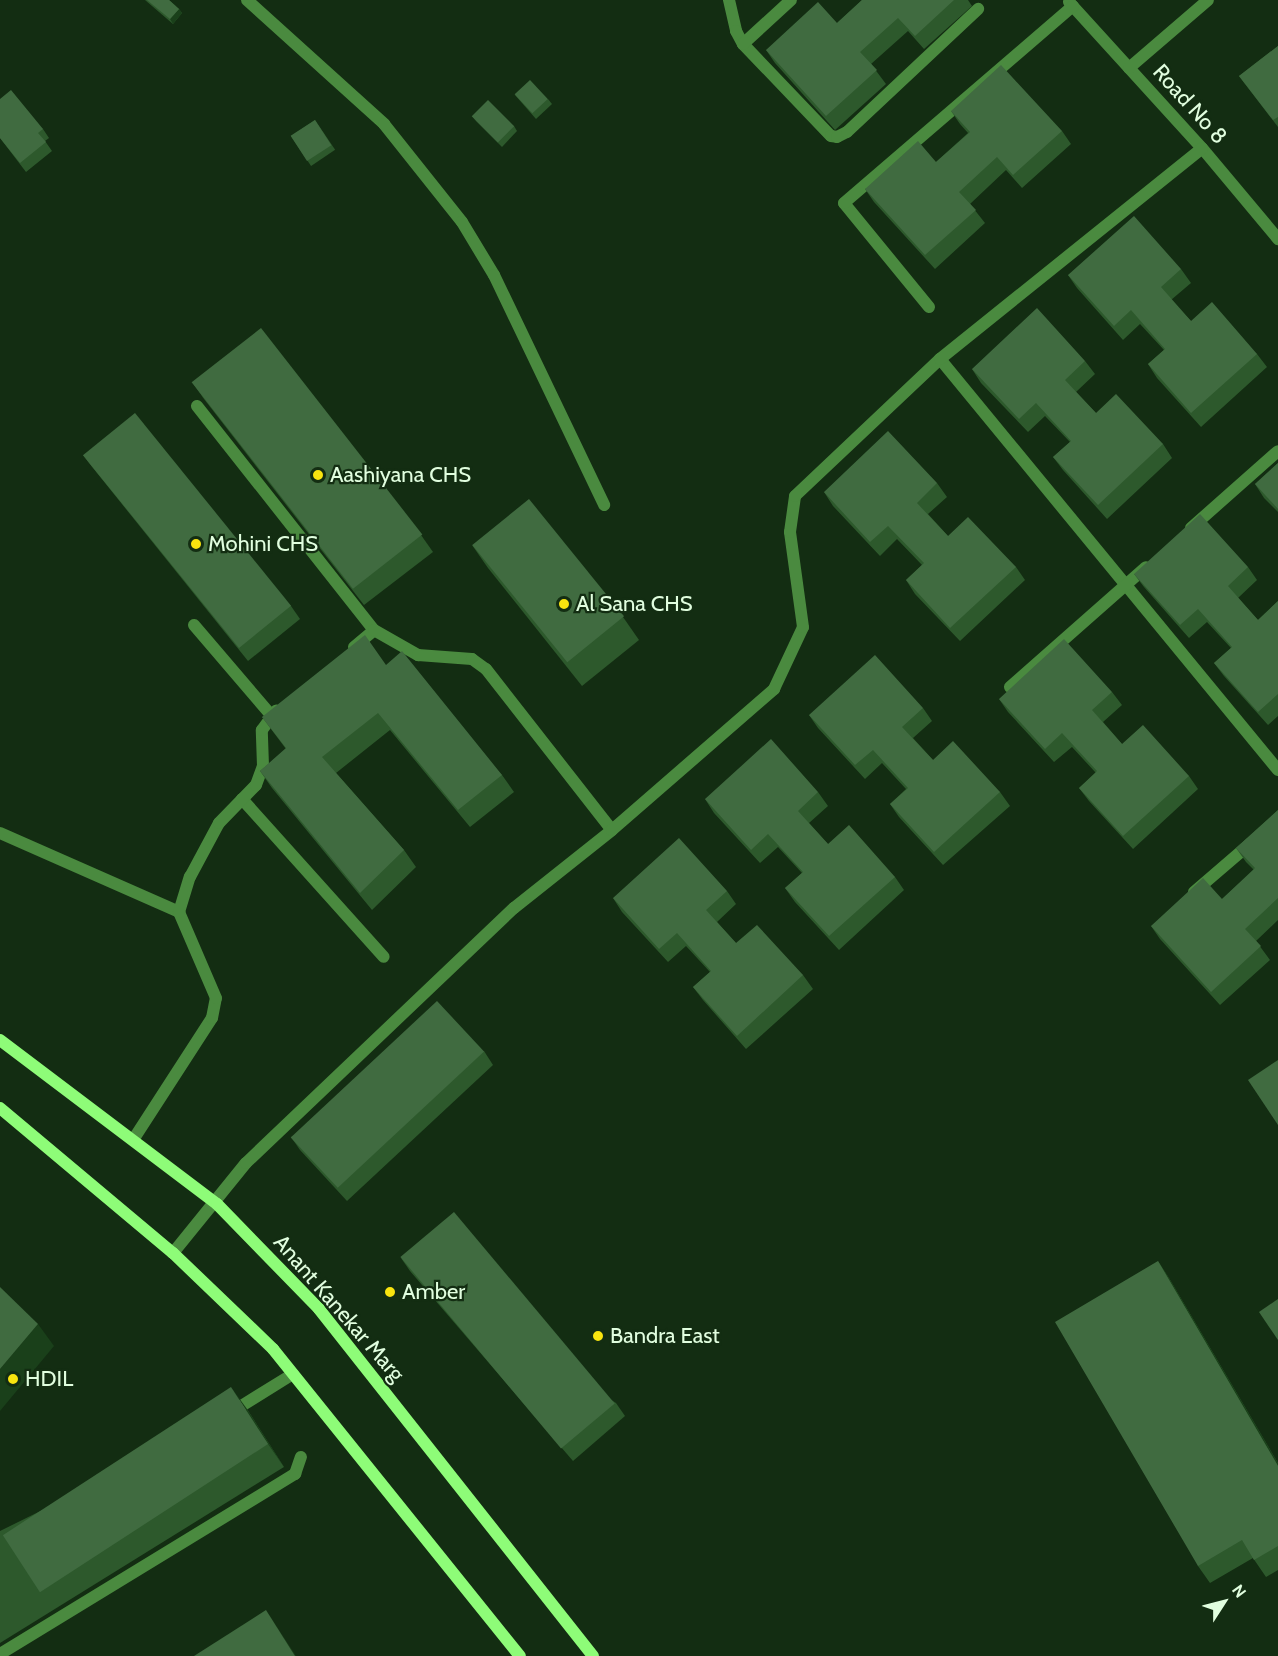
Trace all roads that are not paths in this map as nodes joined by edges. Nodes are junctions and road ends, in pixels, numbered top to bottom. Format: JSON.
{"nodes":[{"id":1,"x":247,"y":0,"type":"edge"},
{"id":2,"x":729,"y":0,"type":"edge"},
{"id":3,"x":791,"y":0,"type":"edge"},
{"id":4,"x":1208,"y":0,"type":"edge"},
{"id":5,"x":1070,"y":3,"type":"edge"},
{"id":6,"x":978,"y":9,"type":"dead end"},
{"id":7,"x":743,"y":44,"type":"junction"},
{"id":8,"x":1129,"y":68,"type":"junction"},
{"id":9,"x":1202,"y":148,"type":"junction"},
{"id":10,"x":1278,"y":239,"type":"edge"},
{"id":11,"x":929,"y":307,"type":"dead end"},
{"id":12,"x":940,"y":358,"type":"junction"},
{"id":13,"x":197,"y":406,"type":"edge"},
{"id":14,"x":1278,"y":451,"type":"edge"},
{"id":15,"x":604,"y":505,"type":"dead end"},
{"id":16,"x":1179,"y":538,"type":"edge"},
{"id":17,"x":1153,"y":561,"type":"edge"},
{"id":18,"x":1126,"y":585,"type":"junction"},
{"id":19,"x":194,"y":625,"type":"dead end"},
{"id":20,"x":374,"y":630,"type":"junction"},
{"id":21,"x":340,"y":659,"type":"edge"},
{"id":22,"x":1010,"y":687,"type":"edge"},
{"id":23,"x":288,"y":701,"type":"edge"},
{"id":24,"x":271,"y":715,"type":"junction"},
{"id":25,"x":1278,"y":770,"type":"edge"},
{"id":26,"x":242,"y":799,"type":"junction"},
{"id":27,"x":612,"y":830,"type":"junction"},
{"id":28,"x":0,"y":833,"type":"edge"},
{"id":29,"x":1260,"y":835,"type":"edge"},
{"id":30,"x":1179,"y":905,"type":"edge"},
{"id":31,"x":179,"y":912,"type":"junction"},
{"id":32,"x":384,"y":957,"type":"dead end"},
{"id":33,"x":0,"y":1040,"type":"edge"},
{"id":34,"x":0,"y":1108,"type":"edge"},
{"id":35,"x":133,"y":1140,"type":"junction"},
{"id":36,"x":217,"y":1204,"type":"junction"},
{"id":37,"x":174,"y":1253,"type":"junction"},
{"id":38,"x":293,"y":1374,"type":"junction"},
{"id":39,"x":222,"y":1417,"type":"edge"},
{"id":40,"x":301,"y":1457,"type":"dead end"},
{"id":41,"x":0,"y":1654,"type":"edge"},
{"id":42,"x":520,"y":1656,"type":"edge"},
{"id":43,"x":593,"y":1656,"type":"edge"}],
"edges":[{"from":1,"to":15,"type":"street"},
{"from":2,"to":7,"type":"street"},
{"from":3,"to":7,"type":"street"},
{"from":4,"to":8,"type":"street"},
{"from":5,"to":8,"type":"street","name":"Road No 8"},
{"from":5,"to":11,"type":"street"},
{"from":6,"to":7,"type":"street"},
{"from":8,"to":9,"type":"street","name":"Road No 8"},
{"from":9,"to":10,"type":"street","name":"Road No 8"},
{"from":9,"to":12,"type":"street"},
{"from":12,"to":18,"type":"street"},
{"from":12,"to":27,"type":"street"},
{"from":13,"to":20,"type":"street"},
{"from":14,"to":16,"type":"street"},
{"from":17,"to":18,"type":"street"},
{"from":18,"to":22,"type":"street"},
{"from":18,"to":25,"type":"street"},
{"from":19,"to":24,"type":"street"},
{"from":20,"to":21,"type":"street"},
{"from":20,"to":27,"type":"street"},
{"from":23,"to":24,"type":"street"},
{"from":24,"to":26,"type":"street"},
{"from":26,"to":31,"type":"street"},
{"from":26,"to":32,"type":"street"},
{"from":27,"to":36,"type":"street"},
{"from":28,"to":31,"type":"street"},
{"from":29,"to":30,"type":"street"},
{"from":31,"to":35,"type":"street"},
{"from":33,"to":35,"type":"street","name":"Anant Kanekar Marg"},
{"from":34,"to":37,"type":"street"},
{"from":35,"to":36,"type":"street","name":"Anant Kanekar Marg"},
{"from":36,"to":37,"type":"street"},
{"from":36,"to":43,"type":"street","name":"Anant Kanekar Marg"},
{"from":37,"to":38,"type":"street"},
{"from":38,"to":39,"type":"street"},
{"from":38,"to":42,"type":"street"},
{"from":40,"to":41,"type":"street"}]}
